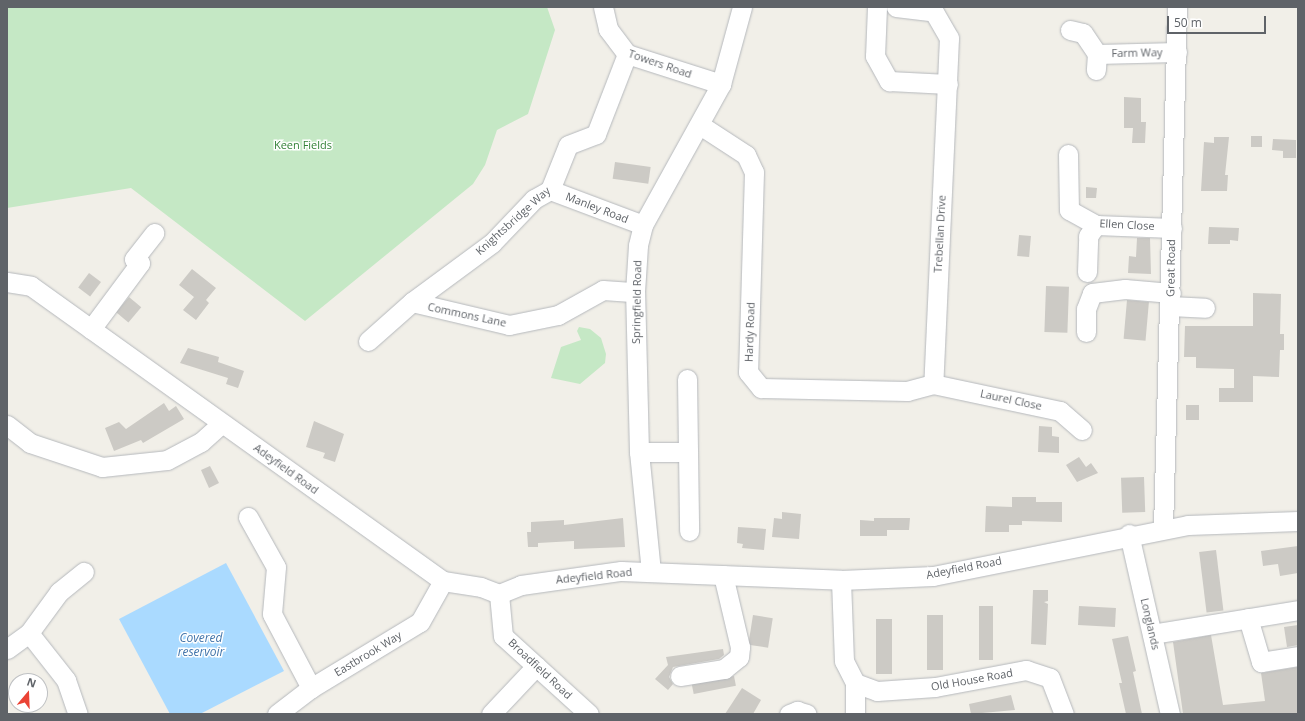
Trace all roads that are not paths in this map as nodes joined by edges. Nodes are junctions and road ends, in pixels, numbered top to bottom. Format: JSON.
{"nodes":[{"id":1,"x":603,"y":7,"type":"edge"},
{"id":2,"x":742,"y":7,"type":"edge"},
{"id":3,"x":877,"y":7,"type":"edge"},
{"id":4,"x":896,"y":7,"type":"edge"},
{"id":5,"x":1177,"y":7,"type":"edge"},
{"id":6,"x":1070,"y":30,"type":"dead end"},
{"id":7,"x":1177,"y":52,"type":"junction"},
{"id":8,"x":627,"y":54,"type":"junction"},
{"id":9,"x":721,"y":84,"type":"junction"},
{"id":10,"x":948,"y":84,"type":"junction"},
{"id":11,"x":700,"y":125,"type":"junction"},
{"id":12,"x":1068,"y":154,"type":"dead end"},
{"id":13,"x":550,"y":190,"type":"junction"},
{"id":14,"x":643,"y":225,"type":"junction"},
{"id":15,"x":1096,"y":225,"type":"junction"},
{"id":16,"x":1172,"y":228,"type":"junction"},
{"id":17,"x":154,"y":233,"type":"dead end"},
{"id":18,"x":1087,"y":272,"type":"dead end"},
{"id":19,"x":7,"y":282,"type":"edge"},
{"id":20,"x":634,"y":292,"type":"junction"},
{"id":21,"x":1170,"y":299,"type":"junction"},
{"id":22,"x":412,"y":302,"type":"junction"},
{"id":23,"x":1205,"y":308,"type":"dead end"},
{"id":24,"x":91,"y":330,"type":"junction"},
{"id":25,"x":1086,"y":332,"type":"dead end"},
{"id":26,"x":368,"y":341,"type":"dead end"},
{"id":27,"x":687,"y":379,"type":"dead end"},
{"id":28,"x":933,"y":384,"type":"junction"},
{"id":29,"x":222,"y":423,"type":"junction"},
{"id":30,"x":7,"y":426,"type":"edge"},
{"id":31,"x":1082,"y":430,"type":"dead end"},
{"id":32,"x":30,"y":443,"type":"junction"},
{"id":33,"x":7,"y":444,"type":"edge"},
{"id":34,"x":639,"y":452,"type":"junction"},
{"id":35,"x":688,"y":452,"type":"junction"},
{"id":36,"x":248,"y":517,"type":"dead end"},
{"id":37,"x":1298,"y":520,"type":"edge"},
{"id":38,"x":1163,"y":528,"type":"junction"},
{"id":39,"x":689,"y":531,"type":"dead end"},
{"id":40,"x":1129,"y":534,"type":"junction"},
{"id":41,"x":84,"y":572,"type":"dead end"},
{"id":42,"x":651,"y":572,"type":"junction"},
{"id":43,"x":723,"y":575,"type":"junction"},
{"id":44,"x":841,"y":580,"type":"junction"},
{"id":45,"x":443,"y":581,"type":"junction"},
{"id":46,"x":499,"y":594,"type":"junction"},
{"id":47,"x":1298,"y":610,"type":"edge"},
{"id":48,"x":1248,"y":618,"type":"junction"},
{"id":49,"x":29,"y":633,"type":"junction"},
{"id":50,"x":1152,"y":634,"type":"junction"},
{"id":51,"x":7,"y":649,"type":"edge"},
{"id":52,"x":1298,"y":656,"type":"edge"},
{"id":53,"x":536,"y":666,"type":"junction"},
{"id":54,"x":680,"y":676,"type":"dead end"},
{"id":55,"x":855,"y":683,"type":"junction"},
{"id":56,"x":311,"y":688,"type":"junction"},
{"id":57,"x":78,"y":714,"type":"edge"},
{"id":58,"x":278,"y":714,"type":"edge"},
{"id":59,"x":492,"y":714,"type":"edge"},
{"id":60,"x":589,"y":714,"type":"edge"},
{"id":61,"x":789,"y":714,"type":"edge"},
{"id":62,"x":807,"y":714,"type":"edge"},
{"id":63,"x":855,"y":714,"type":"edge"},
{"id":64,"x":1064,"y":714,"type":"edge"},
{"id":65,"x":1170,"y":714,"type":"edge"}],
"edges":[{"from":1,"to":8,"type":"street","name":"Towers Road"},
{"from":2,"to":9,"type":"street","name":"Springfield Road"},
{"from":3,"to":10,"type":"street"},
{"from":4,"to":10,"type":"street","name":"Trebellan Drive"},
{"from":5,"to":7,"type":"street","name":"Great Road"},
{"from":6,"to":7,"type":"street","name":"Farm Way"},
{"from":7,"to":16,"type":"street","name":"Great Road"},
{"from":8,"to":9,"type":"street","name":"Towers Road"},
{"from":8,"to":13,"type":"street","name":"Knightsbridge Way"},
{"from":9,"to":11,"type":"street","name":"Springfield Road"},
{"from":10,"to":28,"type":"street","name":"Trebellan Drive"},
{"from":11,"to":14,"type":"street","name":"Springfield Road"},
{"from":11,"to":28,"type":"street","name":"Hardy Road"},
{"from":12,"to":15,"type":"street","name":"Ellen Close"},
{"from":13,"to":14,"type":"street","name":"Manley Road"},
{"from":13,"to":22,"type":"street","name":"Knightsbridge Way"},
{"from":14,"to":20,"type":"street","name":"Springfield Road"},
{"from":15,"to":16,"type":"street","name":"Ellen Close"},
{"from":15,"to":18,"type":"street"},
{"from":16,"to":21,"type":"street","name":"Great Road"},
{"from":17,"to":24,"type":"street"},
{"from":19,"to":24,"type":"street","name":"Adeyfield Road"},
{"from":20,"to":22,"type":"street","name":"Commons Lane"},
{"from":20,"to":34,"type":"street","name":"Springfield Road"},
{"from":21,"to":23,"type":"street"},
{"from":21,"to":25,"type":"street"},
{"from":21,"to":38,"type":"street","name":"Great Road"},
{"from":22,"to":26,"type":"street","name":"Knightsbridge Way"},
{"from":24,"to":29,"type":"street","name":"Adeyfield Road"},
{"from":27,"to":35,"type":"street"},
{"from":28,"to":31,"type":"street","name":"Laurel Close"},
{"from":29,"to":32,"type":"street"},
{"from":29,"to":45,"type":"street","name":"Adeyfield Road"},
{"from":30,"to":32,"type":"street"},
{"from":32,"to":33,"type":"street"},
{"from":34,"to":35,"type":"street"},
{"from":34,"to":42,"type":"street","name":"Springfield Road"},
{"from":35,"to":39,"type":"street"},
{"from":36,"to":56,"type":"street"},
{"from":37,"to":38,"type":"street","name":"Adeyfield Road"},
{"from":38,"to":40,"type":"street","name":"Adeyfield Road"},
{"from":40,"to":44,"type":"street","name":"Adeyfield Road"},
{"from":40,"to":50,"type":"street","name":"Longlands"},
{"from":41,"to":49,"type":"street"},
{"from":42,"to":43,"type":"street","name":"Adeyfield Road"},
{"from":42,"to":46,"type":"street","name":"Adeyfield Road"},
{"from":43,"to":44,"type":"street","name":"Adeyfield Road"},
{"from":43,"to":54,"type":"street"},
{"from":44,"to":55,"type":"street"},
{"from":45,"to":46,"type":"street","name":"Adeyfield Road"},
{"from":45,"to":56,"type":"street","name":"Eastbrook Way"},
{"from":46,"to":53,"type":"street","name":"Broadfield Road"},
{"from":47,"to":48,"type":"street"},
{"from":48,"to":50,"type":"street"},
{"from":48,"to":52,"type":"street"},
{"from":49,"to":51,"type":"street"},
{"from":49,"to":57,"type":"street"},
{"from":50,"to":65,"type":"street","name":"Longlands"},
{"from":53,"to":59,"type":"street"},
{"from":53,"to":60,"type":"street","name":"Broadfield Road"},
{"from":55,"to":63,"type":"street"},
{"from":55,"to":64,"type":"street","name":"Old House Road"},
{"from":56,"to":58,"type":"street","name":"Eastbrook Way"},
{"from":61,"to":62,"type":"street"}]}
